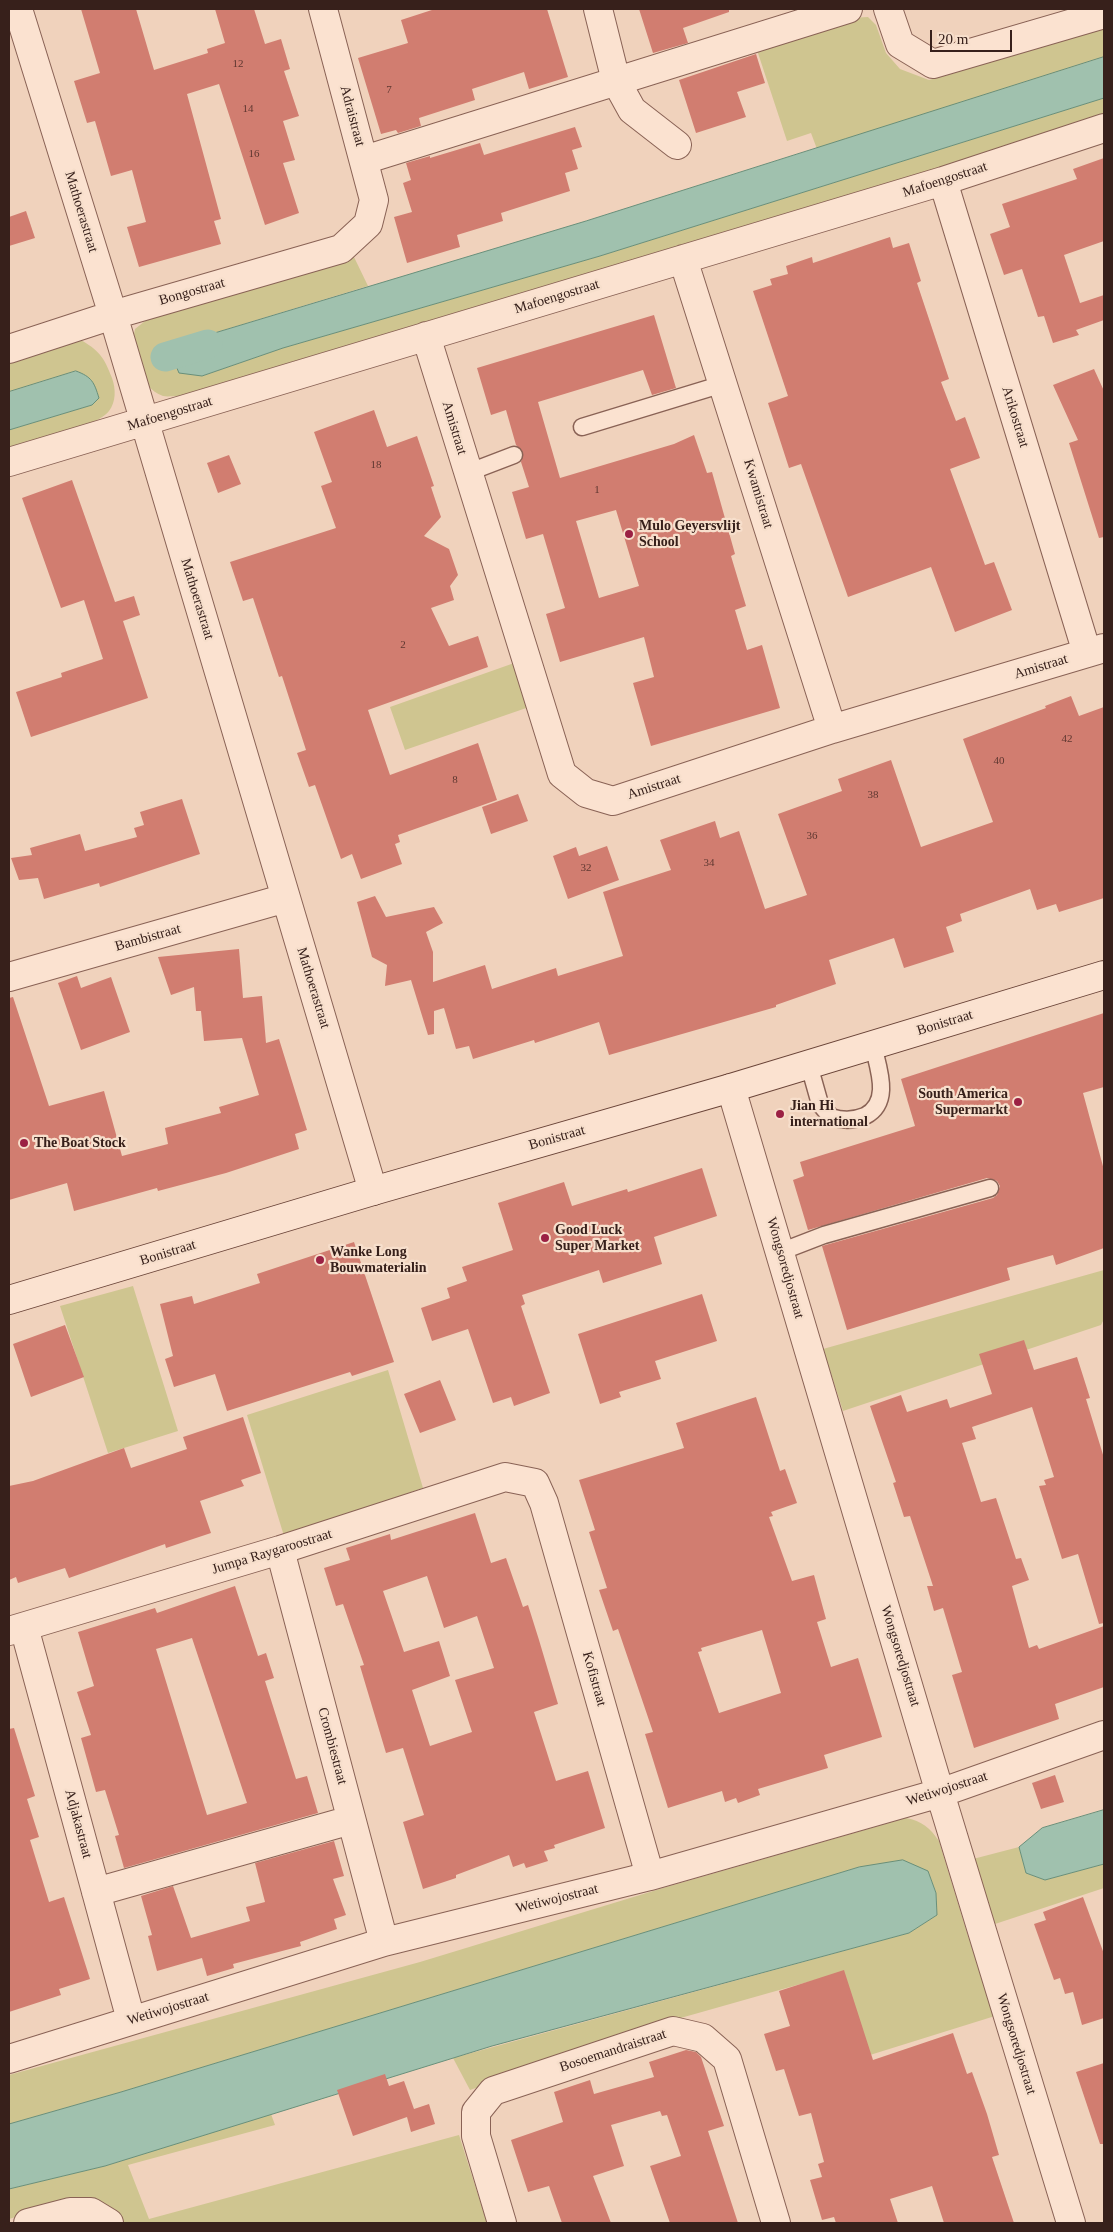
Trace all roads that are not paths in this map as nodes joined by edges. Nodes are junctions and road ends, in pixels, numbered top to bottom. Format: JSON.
{"nodes":[{"id":1,"x":18,"y":9,"type":"edge"},
{"id":2,"x":322,"y":9,"type":"edge"},
{"id":3,"x":598,"y":9,"type":"edge"},
{"id":4,"x":848,"y":9,"type":"edge"},
{"id":5,"x":888,"y":9,"type":"edge"},
{"id":6,"x":1104,"y":14,"type":"edge"},
{"id":7,"x":616,"y":81,"type":"junction"},
{"id":8,"x":1104,"y":128,"type":"edge"},
{"id":9,"x":677,"y":144,"type":"dead end"},
{"id":10,"x":364,"y":160,"type":"junction"},
{"id":11,"x":943,"y":181,"type":"junction"},
{"id":12,"x":368,"y":224,"type":"joint"},
{"id":13,"x":684,"y":259,"type":"junction"},
{"id":14,"x":113,"y":315,"type":"junction"},
{"id":15,"x":426,"y":336,"type":"junction"},
{"id":16,"x":9,"y":349,"type":"edge"},
{"id":17,"x":723,"y":384,"type":"junction"},
{"id":18,"x":144,"y":422,"type":"junction"},
{"id":19,"x":582,"y":427,"type":"dead end"},
{"id":20,"x":514,"y":455,"type":"dead end"},
{"id":21,"x":9,"y":462,"type":"edge"},
{"id":22,"x":467,"y":472,"type":"junction"},
{"id":23,"x":1096,"y":651,"type":"edge"},
{"id":24,"x":832,"y":729,"type":"junction"},
{"id":25,"x":286,"y":898,"type":"junction"},
{"id":26,"x":1104,"y":975,"type":"edge"},
{"id":27,"x":9,"y":977,"type":"edge"},
{"id":28,"x":873,"y":1045,"type":"junction"},
{"id":29,"x":809,"y":1065,"type":"junction"},
{"id":30,"x":732,"y":1088,"type":"junction"},
{"id":31,"x":990,"y":1188,"type":"dead end"},
{"id":32,"x":373,"y":1191,"type":"junction"},
{"id":33,"x":780,"y":1252,"type":"junction"},
{"id":34,"x":9,"y":1300,"type":"edge"},
{"id":35,"x":535,"y":1483,"type":"joint"},
{"id":36,"x":280,"y":1550,"type":"junction"},
{"id":37,"x":16,"y":1629,"type":"edge"},
{"id":38,"x":1104,"y":1735,"type":"edge"},
{"id":39,"x":940,"y":1793,"type":"junction"},
{"id":40,"x":351,"y":1820,"type":"junction"},
{"id":41,"x":650,"y":1876,"type":"junction"},
{"id":42,"x":96,"y":1892,"type":"junction"},
{"id":43,"x":384,"y":1942,"type":"junction"},
{"id":44,"x":131,"y":2020,"type":"junction"},
{"id":45,"x":9,"y":2059,"type":"edge"},
{"id":46,"x":28,"y":2223,"type":"edge"},
{"id":47,"x":109,"y":2223,"type":"edge"},
{"id":48,"x":502,"y":2223,"type":"edge"},
{"id":49,"x":776,"y":2223,"type":"edge"},
{"id":50,"x":1071,"y":2223,"type":"edge"}],
"edges":[{"from":1,"to":14,"type":"street","name":"Mathoerastraat"},
{"from":2,"to":10,"type":"street","name":"Adraistraat"},
{"from":3,"to":7,"type":"street"},
{"from":4,"to":7,"type":"street"},
{"from":5,"to":6,"type":"street"},
{"from":7,"to":9,"type":"street"},
{"from":7,"to":10,"type":"street"},
{"from":8,"to":11,"type":"street","name":"Mafoengostraat"},
{"from":10,"to":12,"type":"street","name":"Adraistraat"},
{"from":11,"to":13,"type":"street","name":"Mafoengostraat"},
{"from":11,"to":23,"type":"street","name":"Arikostraat"},
{"from":12,"to":14,"type":"street","name":"Bongostraat"},
{"from":13,"to":15,"type":"street","name":"Mafoengostraat"},
{"from":13,"to":17,"type":"street","name":"Kwamistraat"},
{"from":14,"to":16,"type":"street","name":"Bongostraat"},
{"from":14,"to":18,"type":"street","name":"Mathoerastraat"},
{"from":15,"to":18,"type":"street","name":"Mafoengostraat"},
{"from":15,"to":22,"type":"street","name":"Amistraat"},
{"from":17,"to":19,"type":"lane"},
{"from":17,"to":24,"type":"street","name":"Kwamistraat"},
{"from":18,"to":21,"type":"street","name":"Mafoengostraat"},
{"from":18,"to":25,"type":"street","name":"Mathoerastraat"},
{"from":20,"to":22,"type":"lane"},
{"from":22,"to":24,"type":"street","name":"Amistraat"},
{"from":23,"to":24,"type":"street","name":"Amistraat"},
{"from":25,"to":27,"type":"street","name":"Bambistraat"},
{"from":25,"to":32,"type":"street","name":"Mathoerastraat"},
{"from":26,"to":28,"type":"street","name":"Bonistraat"},
{"from":28,"to":29,"type":"street","name":"Bonistraat"},
{"from":28,"to":29,"type":"lane"},
{"from":29,"to":30,"type":"street","name":"Bonistraat"},
{"from":30,"to":32,"type":"street","name":"Bonistraat"},
{"from":30,"to":33,"type":"street","name":"Wongsoredjostraat"},
{"from":31,"to":33,"type":"lane"},
{"from":32,"to":34,"type":"street","name":"Bonistraat"},
{"from":33,"to":39,"type":"street","name":"Wongsoredjostraat"},
{"from":35,"to":36,"type":"street","name":"Jumpa Raygaroostraat"},
{"from":35,"to":41,"type":"street","name":"Kofistraat"},
{"from":36,"to":37,"type":"street","name":"Jumpa Raygaroostraat"},
{"from":36,"to":40,"type":"street","name":"Crombiestraat"},
{"from":37,"to":42,"type":"street","name":"Adjakastraat"},
{"from":38,"to":39,"type":"street","name":"Wetiwojostraat"},
{"from":39,"to":41,"type":"street","name":"Wetiwojostraat"},
{"from":39,"to":50,"type":"street","name":"Wongsoredjostraat"},
{"from":40,"to":42,"type":"street"},
{"from":40,"to":43,"type":"street","name":"Crombiestraat"},
{"from":41,"to":43,"type":"street","name":"Wetiwojostraat"},
{"from":42,"to":44,"type":"street","name":"Adjakastraat"},
{"from":43,"to":44,"type":"street","name":"Wetiwojostraat"},
{"from":44,"to":45,"type":"street","name":"Wetiwojostraat"},
{"from":46,"to":47,"type":"street"},
{"from":48,"to":49,"type":"street","name":"Bosoemandraistraat"}]}
